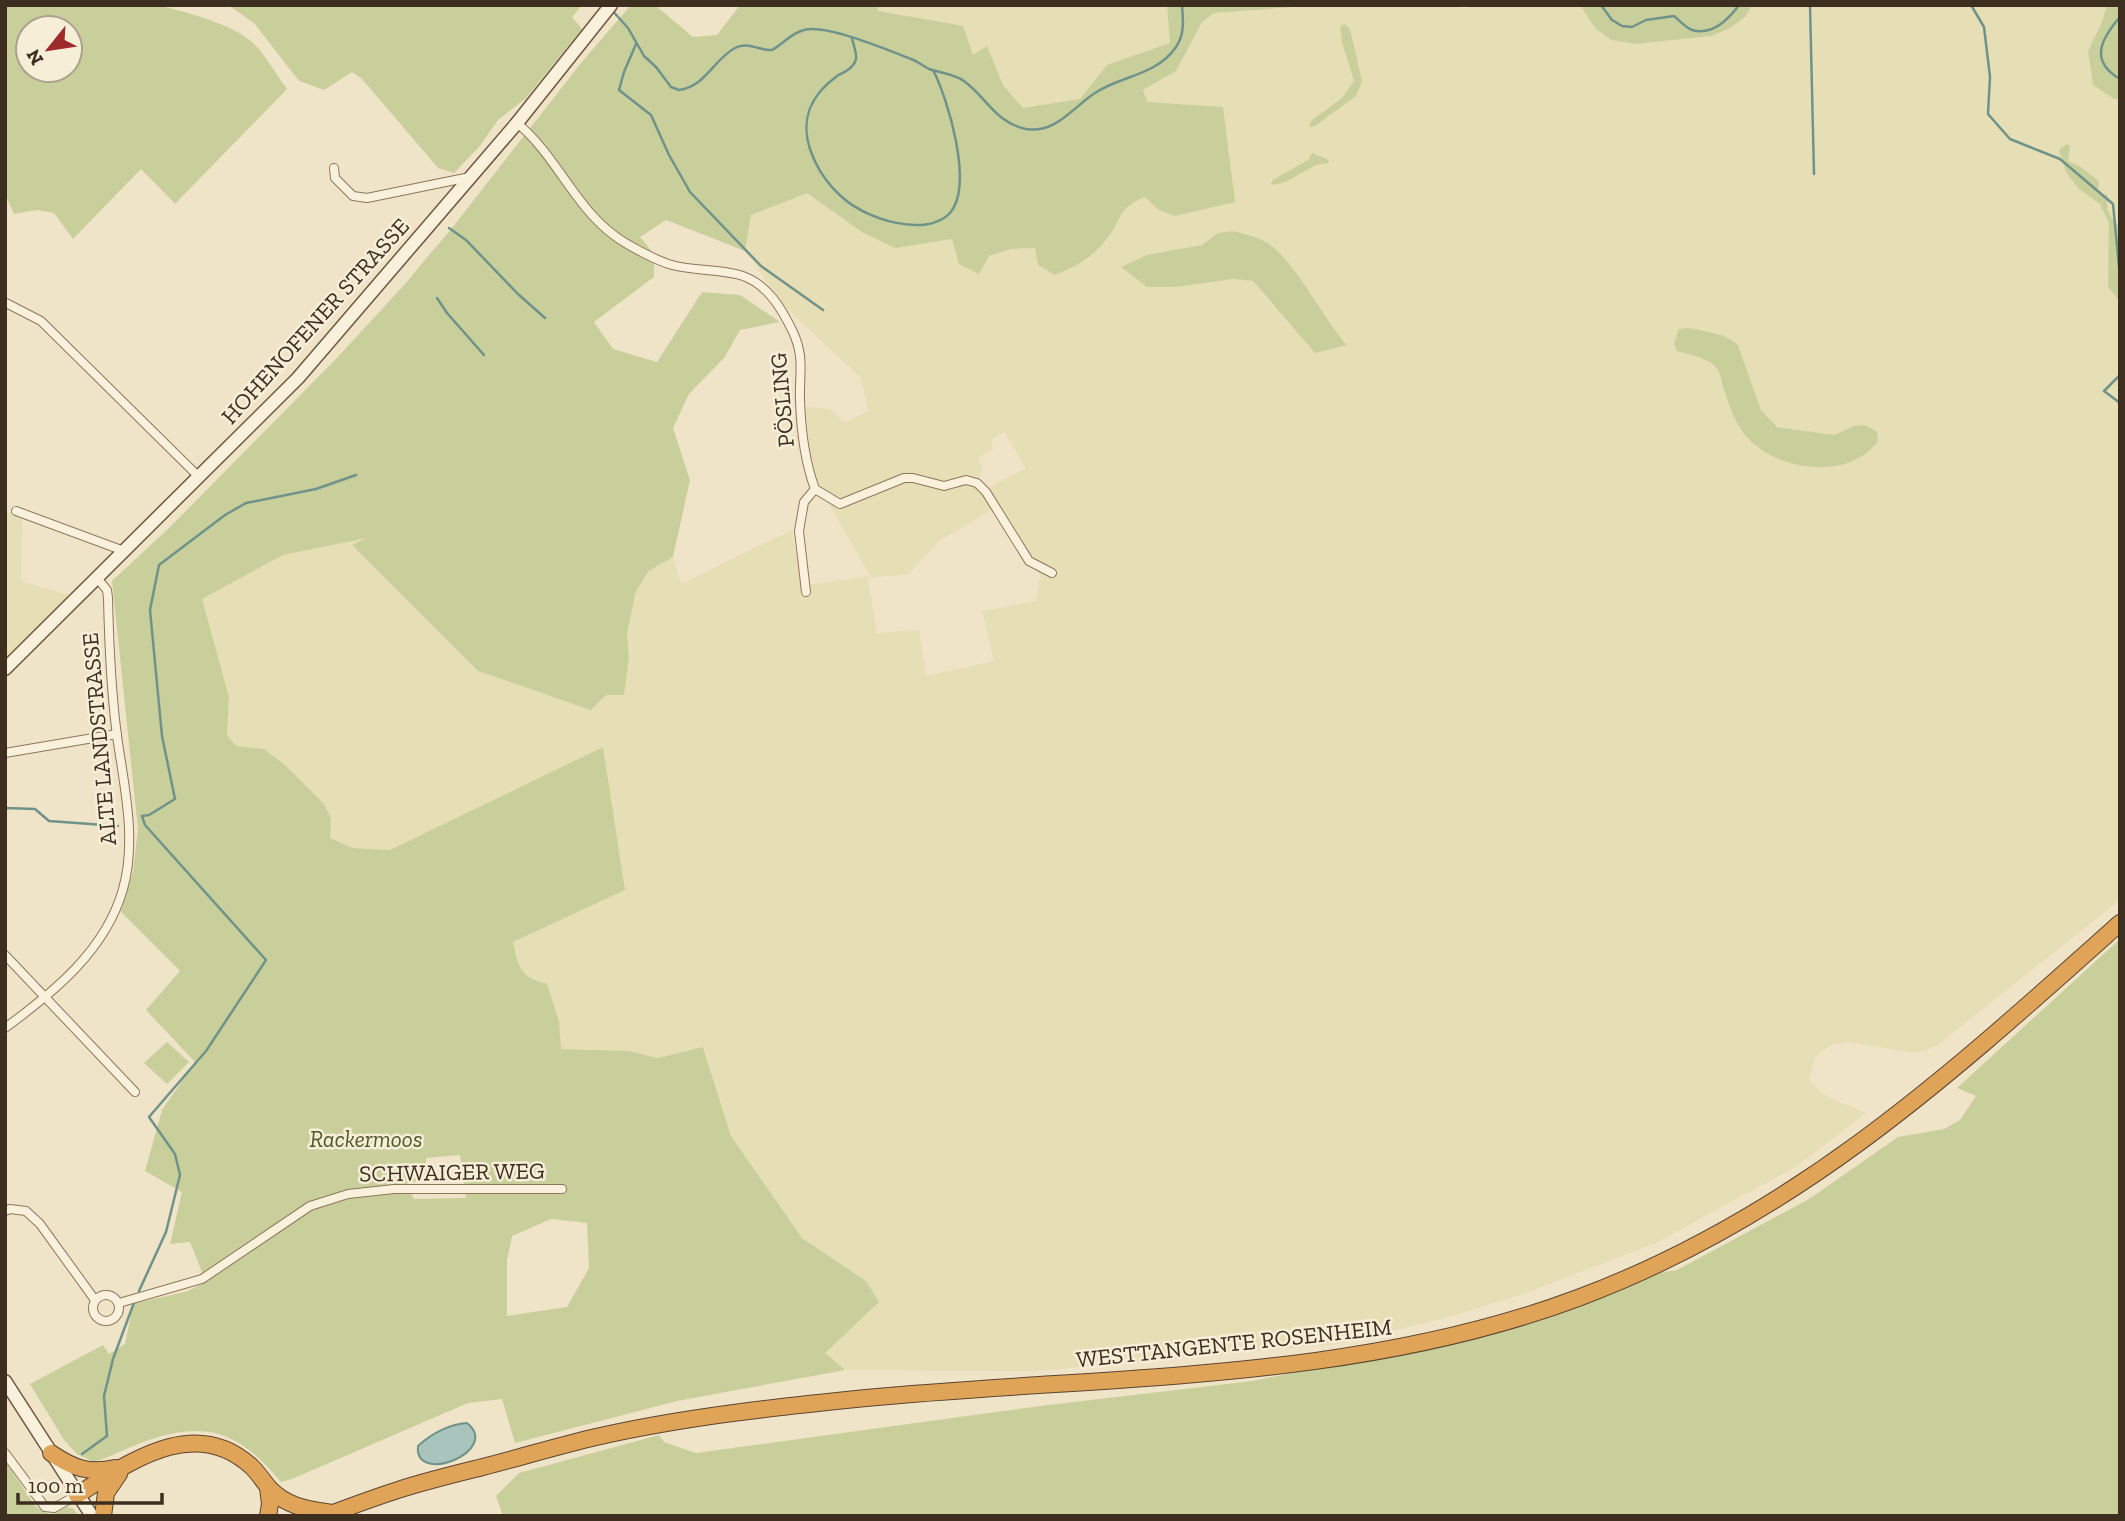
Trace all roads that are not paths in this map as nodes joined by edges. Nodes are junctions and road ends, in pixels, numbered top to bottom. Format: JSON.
{"nodes":[{"id":1,"x":611,"y":5,"type":"edge"},
{"id":2,"x":517,"y":123,"type":"junction"},
{"id":3,"x":334,"y":168,"type":"dead end"},
{"id":4,"x":472,"y":176,"type":"junction"},
{"id":5,"x":6,"y":303,"type":"edge"},
{"id":6,"x":199,"y":477,"type":"junction"},
{"id":7,"x":815,"y":489,"type":"junction"},
{"id":8,"x":16,"y":511,"type":"dead end"},
{"id":9,"x":124,"y":551,"type":"junction"},
{"id":10,"x":1052,"y":573,"type":"dead end"},
{"id":11,"x":97,"y":578,"type":"junction"},
{"id":12,"x":806,"y":592,"type":"dead end"},
{"id":13,"x":5,"y":669,"type":"edge"},
{"id":14,"x":117,"y":734,"type":"junction"},
{"id":15,"x":5,"y":753,"type":"edge"},
{"id":16,"x":2120,"y":923,"type":"edge"},
{"id":17,"x":5,"y":955,"type":"edge"},
{"id":18,"x":44,"y":998,"type":"junction"},
{"id":19,"x":5,"y":1028,"type":"edge"},
{"id":20,"x":135,"y":1092,"type":"dead end"},
{"id":21,"x":562,"y":1189,"type":"dead end"},
{"id":22,"x":5,"y":1211,"type":"edge"},
{"id":23,"x":95,"y":1300,"type":"junction"},
{"id":24,"x":119,"y":1303,"type":"junction"},
{"id":25,"x":5,"y":1381,"type":"edge"},
{"id":26,"x":7,"y":1448,"type":"edge"},
{"id":27,"x":51,"y":1454,"type":"junction"},
{"id":28,"x":128,"y":1464,"type":"junction"},
{"id":29,"x":268,"y":1487,"type":"junction"},
{"id":30,"x":78,"y":1495,"type":"junction"},
{"id":31,"x":328,"y":1514,"type":"edge"},
{"id":32,"x":92,"y":1516,"type":"edge"},
{"id":33,"x":103,"y":1516,"type":"edge"},
{"id":34,"x":268,"y":1516,"type":"edge"}],
"edges":[{"from":1,"to":2,"type":"main road","name":"HOHENOFENER STRASSE"},
{"from":2,"to":4,"type":"main road","name":"HOHENOFENER STRASSE"},
{"from":2,"to":7,"type":"street","name":"PÖSLING"},
{"from":3,"to":4,"type":"street","name":"HOHENOFENER STRASSE"},
{"from":4,"to":6,"type":"main road","name":"HOHENOFENER STRASSE"},
{"from":5,"to":6,"type":"street"},
{"from":6,"to":9,"type":"main road","name":"HOHENOFENER STRASSE"},
{"from":7,"to":10,"type":"street"},
{"from":7,"to":12,"type":"street"},
{"from":8,"to":9,"type":"street"},
{"from":9,"to":11,"type":"main road","name":"HOHENOFENER STRASSE"},
{"from":11,"to":13,"type":"main road","name":"HOHENOFENER STRASSE"},
{"from":11,"to":14,"type":"street","name":"ALTE LANDSTRASSE"},
{"from":14,"to":15,"type":"street"},
{"from":14,"to":18,"type":"street","name":"ALTE LANDSTRASSE"},
{"from":16,"to":31,"type":"highway","name":"WESTTANGENTE ROSENHEIM"},
{"from":17,"to":18,"type":"street"},
{"from":18,"to":19,"type":"street","name":"ALTE LANDSTRASSE"},
{"from":18,"to":20,"type":"street"},
{"from":21,"to":24,"type":"street","name":"SCHWAIGER WEG"},
{"from":22,"to":23,"type":"street","name":"SCHWAIGER WEG"},
{"from":23,"to":24,"type":"street","name":"SCHWAIGER WEG"},
{"from":23,"to":24,"type":"street","name":"SCHWAIGER WEG"},
{"from":25,"to":27,"type":"main road"},
{"from":26,"to":30,"type":"street"},
{"from":27,"to":28,"type":"highway"},
{"from":27,"to":30,"type":"main road"},
{"from":28,"to":29,"type":"highway"},
{"from":28,"to":30,"type":"highway"},
{"from":28,"to":33,"type":"highway"},
{"from":29,"to":31,"type":"highway"},
{"from":29,"to":34,"type":"highway"},
{"from":30,"to":32,"type":"main road"}]}
